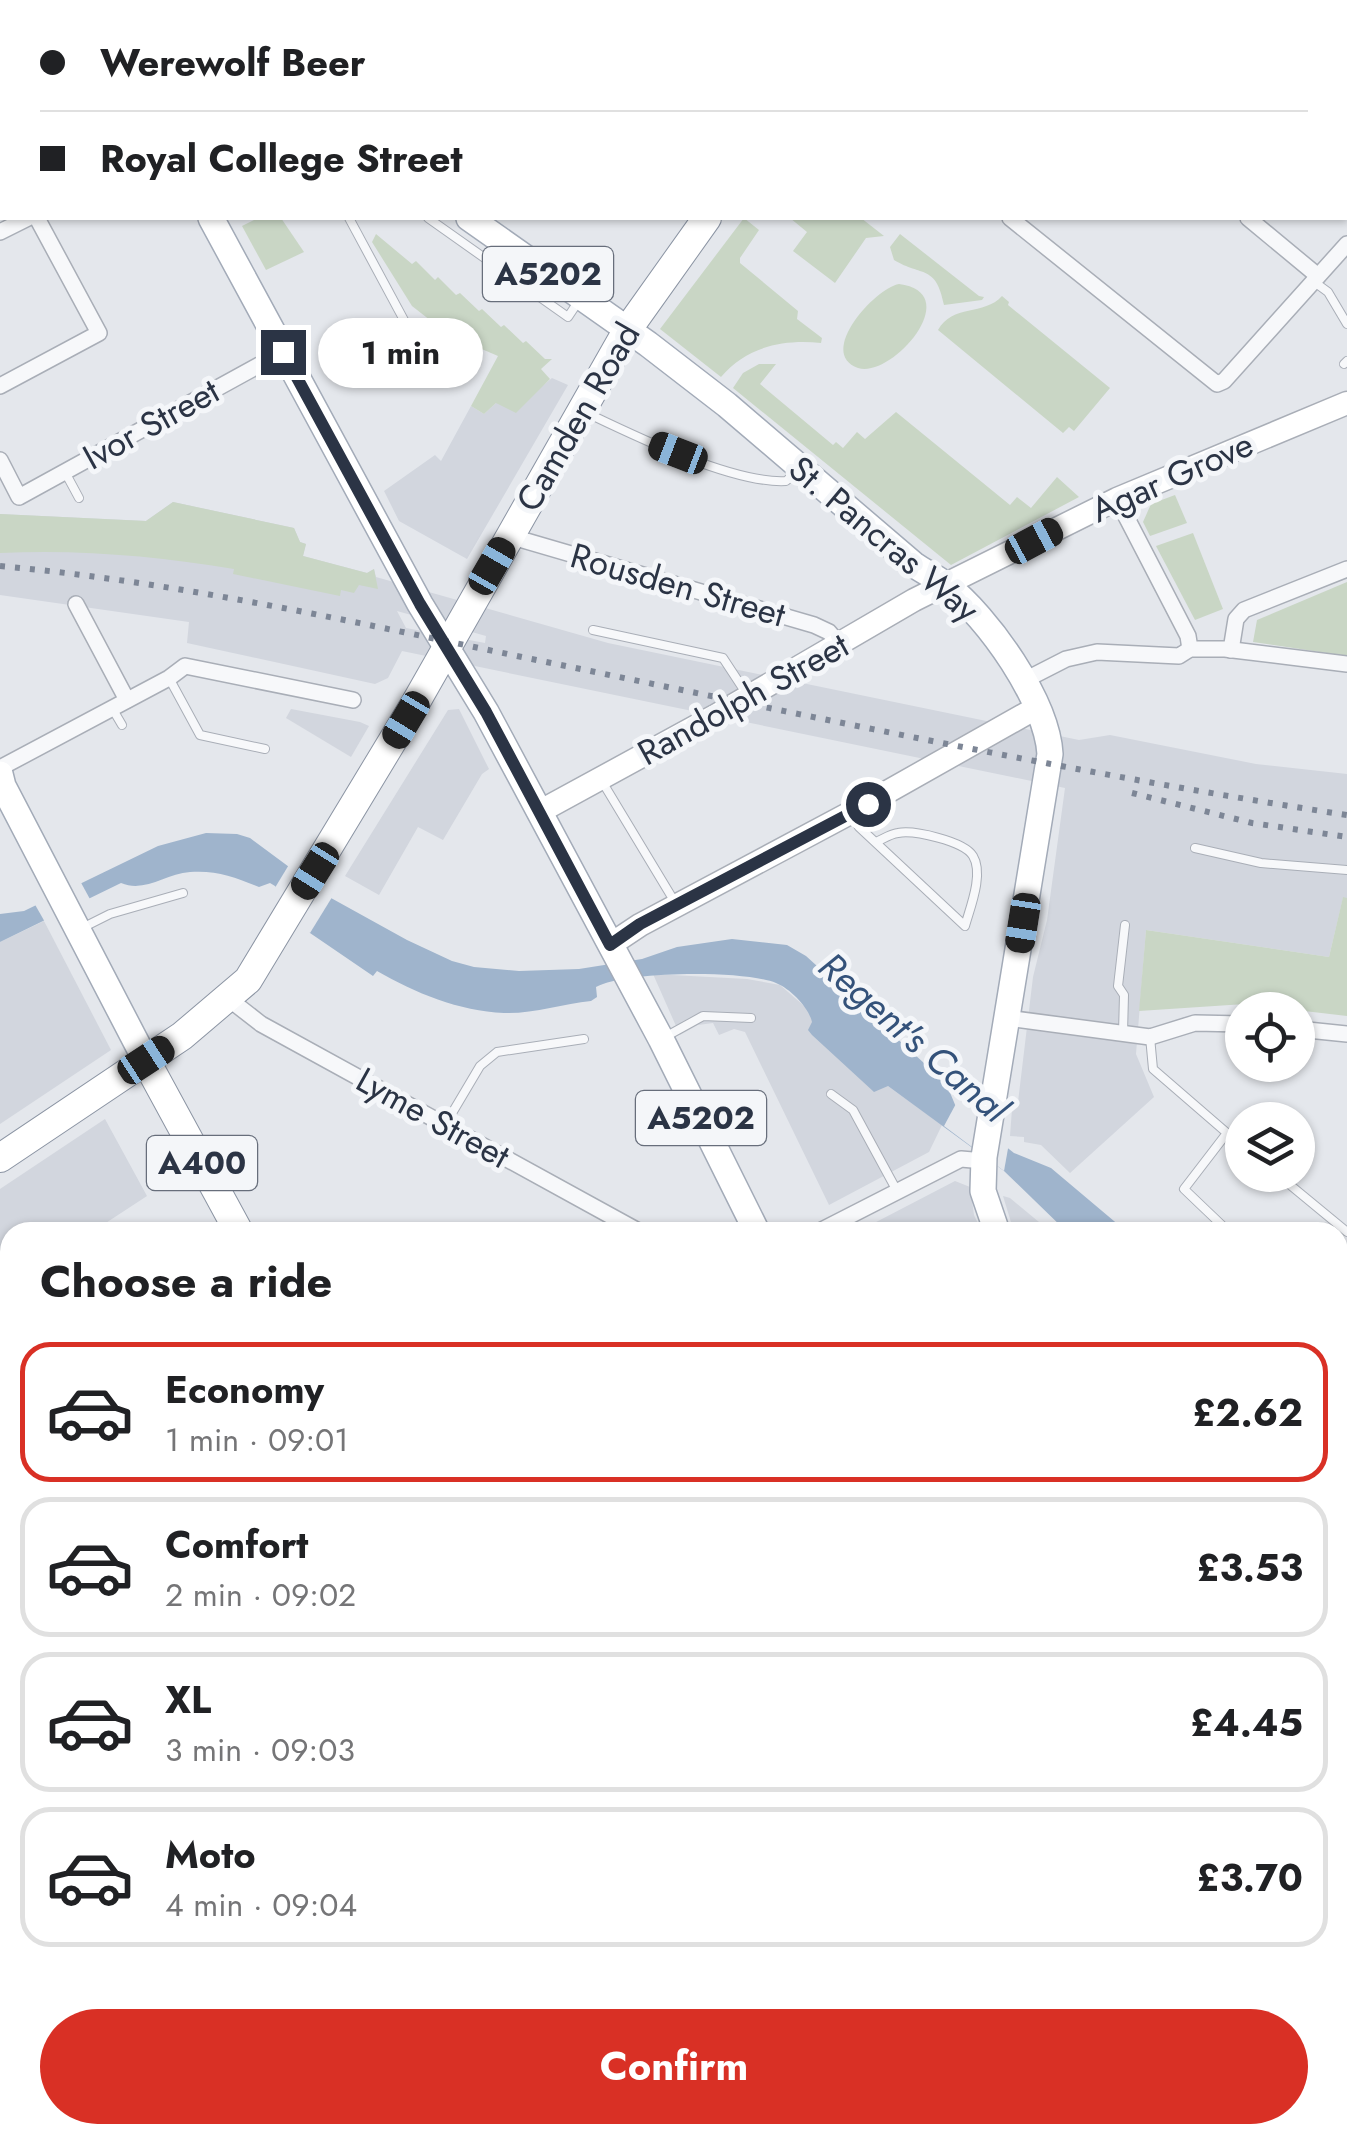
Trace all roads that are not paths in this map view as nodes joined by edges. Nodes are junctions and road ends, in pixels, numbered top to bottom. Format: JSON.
{"nodes":[{"id":1,"x":24,"y":220,"type":"edge"},
{"id":2,"x":38,"y":220,"type":"edge"},
{"id":3,"x":212,"y":220,"type":"edge"},
{"id":4,"x":350,"y":220,"type":"edge"},
{"id":5,"x":431,"y":220,"type":"edge"},
{"id":6,"x":472,"y":220,"type":"edge"},
{"id":7,"x":705,"y":220,"type":"edge"},
{"id":8,"x":1016,"y":220,"type":"edge"},
{"id":9,"x":1250,"y":220,"type":"edge"},
{"id":10,"x":0,"y":232,"type":"edge"},
{"id":11,"x":1347,"y":244,"type":"edge"},
{"id":12,"x":1316,"y":278,"type":"junction"},
{"id":13,"x":581,"y":298,"type":"junction"},
{"id":14,"x":1347,"y":324,"type":"edge"},
{"id":15,"x":628,"y":329,"type":"junction"},
{"id":16,"x":283,"y":352,"type":"junction"},
{"id":17,"x":466,"y":376,"type":"dead end"},
{"id":18,"x":0,"y":386,"type":"edge"},
{"id":19,"x":1347,"y":403,"type":"edge"},
{"id":20,"x":581,"y":410,"type":"junction"},
{"id":21,"x":0,"y":460,"type":"edge"},
{"id":22,"x":800,"y":468,"type":"junction"},
{"id":23,"x":65,"y":472,"type":"junction"},
{"id":24,"x":79,"y":498,"type":"dead end"},
{"id":25,"x":1117,"y":499,"type":"junction"},
{"id":26,"x":509,"y":536,"type":"junction"},
{"id":27,"x":1347,"y":569,"type":"edge"},
{"id":28,"x":946,"y":585,"type":"junction"},
{"id":29,"x":76,"y":604,"type":"dead end"},
{"id":30,"x":593,"y":630,"type":"dead end"},
{"id":31,"x":840,"y":645,"type":"junction"},
{"id":32,"x":446,"y":648,"type":"junction"},
{"id":33,"x":1190,"y":648,"type":"junction"},
{"id":34,"x":1231,"y":650,"type":"junction"},
{"id":35,"x":1347,"y":664,"type":"edge"},
{"id":36,"x":170,"y":678,"type":"junction"},
{"id":37,"x":1023,"y":681,"type":"junction"},
{"id":38,"x":749,"y":696,"type":"junction"},
{"id":39,"x":353,"y":700,"type":"dead end"},
{"id":40,"x":119,"y":704,"type":"junction"},
{"id":41,"x":1036,"y":708,"type":"junction"},
{"id":42,"x":122,"y":725,"type":"dead end"},
{"id":43,"x":265,"y":749,"type":"dead end"},
{"id":44,"x":0,"y":771,"type":"edge"},
{"id":45,"x":601,"y":779,"type":"junction"},
{"id":46,"x":538,"y":812,"type":"junction"},
{"id":47,"x":850,"y":814,"type":"junction"},
{"id":48,"x":876,"y":842,"type":"junction"},
{"id":49,"x":1195,"y":848,"type":"dead end"},
{"id":50,"x":1347,"y":870,"type":"edge"},
{"id":51,"x":183,"y":892,"type":"dead end"},
{"id":52,"x":678,"y":905,"type":"junction"},
{"id":53,"x":74,"y":921,"type":"junction"},
{"id":54,"x":1125,"y":925,"type":"dead end"},
{"id":55,"x":612,"y":948,"type":"junction"},
{"id":56,"x":229,"y":999,"type":"junction"},
{"id":57,"x":751,"y":1018,"type":"dead end"},
{"id":58,"x":1008,"y":1018,"type":"junction"},
{"id":59,"x":1225,"y":1024,"type":"edge"},
{"id":60,"x":1315,"y":1031,"type":"edge"},
{"id":61,"x":1123,"y":1033,"type":"junction"},
{"id":62,"x":1347,"y":1034,"type":"edge"},
{"id":63,"x":1150,"y":1037,"type":"junction"},
{"id":64,"x":584,"y":1039,"type":"dead end"},
{"id":65,"x":661,"y":1039,"type":"junction"},
{"id":66,"x":146,"y":1060,"type":"junction"},
{"id":67,"x":830,"y":1094,"type":"dead end"},
{"id":68,"x":445,"y":1125,"type":"junction"},
{"id":69,"x":1225,"y":1131,"type":"edge"},
{"id":70,"x":1225,"y":1136,"type":"edge"},
{"id":71,"x":0,"y":1158,"type":"edge"},
{"id":72,"x":984,"y":1159,"type":"junction"},
{"id":73,"x":897,"y":1192,"type":"junction"},
{"id":74,"x":1299,"y":1192,"type":"edge"},
{"id":75,"x":234,"y":1222,"type":"edge"},
{"id":76,"x":622,"y":1222,"type":"edge"},
{"id":77,"x":752,"y":1222,"type":"edge"},
{"id":78,"x":838,"y":1222,"type":"edge"},
{"id":79,"x":994,"y":1222,"type":"edge"},
{"id":80,"x":1219,"y":1222,"type":"edge"},
{"id":81,"x":1335,"y":1222,"type":"edge"}],
"edges":[{"from":1,"to":10,"type":"street"},
{"from":2,"to":18,"type":"street"},
{"from":3,"to":16,"type":"main road","number":"A5202"},
{"from":4,"to":17,"type":"lane"},
{"from":5,"to":13,"type":"lane"},
{"from":6,"to":13,"type":"main road","name":"St. Pancras Way","number":"A5202"},
{"from":7,"to":15,"type":"highway","name":"Camden Road"},
{"from":8,"to":12,"type":"street"},
{"from":9,"to":12,"type":"street"},
{"from":11,"to":12,"type":"street"},
{"from":12,"to":14,"type":"lane"},
{"from":13,"to":15,"type":"main road","name":"St. Pancras Way","number":"A5202"},
{"from":15,"to":20,"type":"highway","name":"Camden Road"},
{"from":15,"to":22,"type":"main road","name":"St. Pancras Way","number":"A5202"},
{"from":16,"to":23,"type":"street","name":"Ivor Street"},
{"from":16,"to":32,"type":"main road","number":"A5202"},
{"from":19,"to":25,"type":"street","name":"Agar Grove"},
{"from":20,"to":22,"type":"lane"},
{"from":20,"to":26,"type":"highway","name":"Camden Road"},
{"from":21,"to":23,"type":"street","name":"Ivor Street"},
{"from":22,"to":28,"type":"main road","name":"St. Pancras Way","number":"A5202"},
{"from":23,"to":24,"type":"lane"},
{"from":25,"to":28,"type":"street","name":"Agar Grove"},
{"from":25,"to":33,"type":"street"},
{"from":26,"to":31,"type":"street","name":"Rousden Street"},
{"from":26,"to":32,"type":"highway","name":"Camden Road"},
{"from":27,"to":34,"type":"street"},
{"from":28,"to":31,"type":"street","name":"Randolph Street"},
{"from":28,"to":37,"type":"main road","name":"St. Pancras Way","number":"A5202"},
{"from":29,"to":40,"type":"street"},
{"from":30,"to":38,"type":"lane"},
{"from":31,"to":38,"type":"street","name":"Randolph Street"},
{"from":32,"to":46,"type":"main road","number":"A5202"},
{"from":32,"to":56,"type":"highway","name":"Camden Road"},
{"from":33,"to":34,"type":"street"},
{"from":33,"to":37,"type":"street"},
{"from":34,"to":35,"type":"street"},
{"from":36,"to":39,"type":"street"},
{"from":36,"to":40,"type":"street"},
{"from":36,"to":43,"type":"lane"},
{"from":37,"to":41,"type":"main road","name":"St. Pancras Way","number":"A5202"},
{"from":38,"to":45,"type":"street","name":"Randolph Street"},
{"from":40,"to":42,"type":"lane"},
{"from":40,"to":44,"type":"street"},
{"from":41,"to":47,"type":"street"},
{"from":41,"to":58,"type":"main road","name":"St. Pancras Way","number":"A5202"},
{"from":44,"to":53,"type":"main road","number":"A400"},
{"from":45,"to":46,"type":"street","name":"Randolph Street"},
{"from":45,"to":52,"type":"lane"},
{"from":46,"to":55,"type":"main road","number":"A5202"},
{"from":47,"to":48,"type":"lane"},
{"from":47,"to":52,"type":"street"},
{"from":48,"to":48,"type":"lane"},
{"from":49,"to":50,"type":"lane"},
{"from":51,"to":53,"type":"lane"},
{"from":52,"to":55,"type":"street"},
{"from":53,"to":66,"type":"main road","number":"A400"},
{"from":54,"to":61,"type":"lane"},
{"from":55,"to":65,"type":"main road","number":"A5202"},
{"from":56,"to":66,"type":"highway","name":"Camden Road"},
{"from":56,"to":68,"type":"street","name":"Lyme Street"},
{"from":57,"to":65,"type":"lane"},
{"from":58,"to":61,"type":"street"},
{"from":58,"to":72,"type":"main road","name":"St. Pancras Way","number":"A5202"},
{"from":59,"to":63,"type":"street"},
{"from":60,"to":62,"type":"street"},
{"from":61,"to":63,"type":"street"},
{"from":63,"to":69,"type":"lane"},
{"from":64,"to":68,"type":"lane"},
{"from":65,"to":77,"type":"main road","number":"A5202"},
{"from":66,"to":71,"type":"highway","name":"Camden Road"},
{"from":66,"to":75,"type":"highway","number":"A400"},
{"from":67,"to":73,"type":"lane"},
{"from":68,"to":76,"type":"street","name":"Lyme Street"},
{"from":70,"to":80,"type":"lane"},
{"from":72,"to":73,"type":"street"},
{"from":72,"to":79,"type":"main road","name":"St. Pancras Way","number":"A5202"},
{"from":73,"to":78,"type":"street"},
{"from":74,"to":81,"type":"lane"}]}
